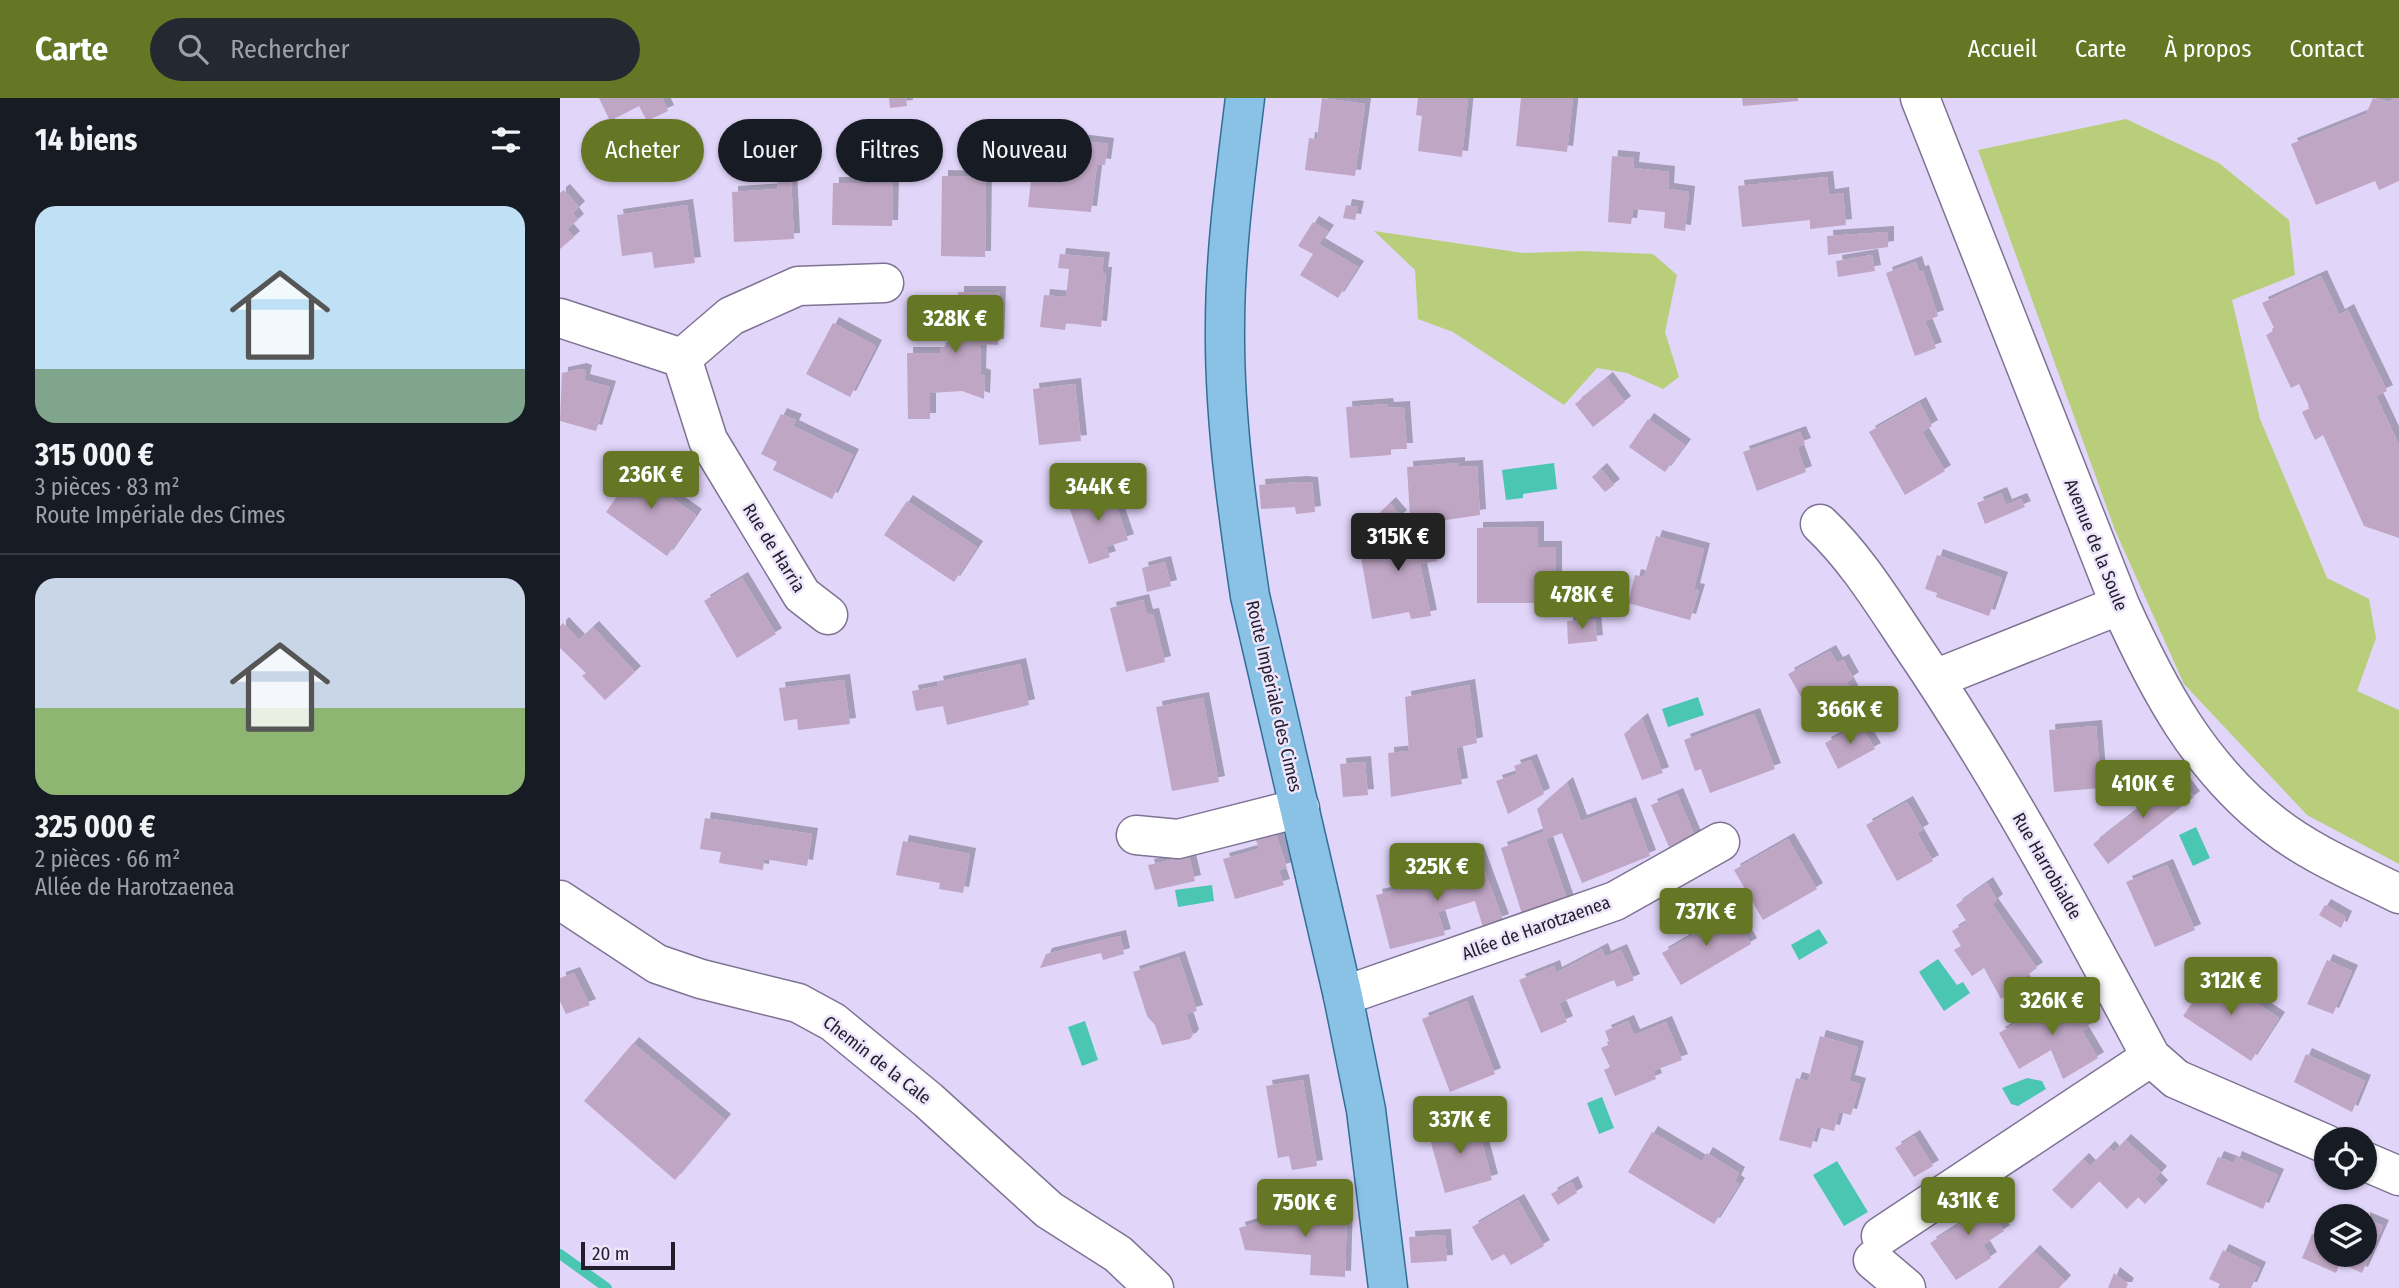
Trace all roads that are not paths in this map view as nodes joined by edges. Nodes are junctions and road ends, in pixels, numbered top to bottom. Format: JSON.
{"nodes":[{"id":1,"x":1245,"y":98,"type":"edge"},
{"id":2,"x":1920,"y":98,"type":"edge"},
{"id":3,"x":884,"y":283,"type":"dead end"},
{"id":4,"x":560,"y":318,"type":"edge"},
{"id":5,"x":682,"y":358,"type":"junction"},
{"id":6,"x":1820,"y":524,"type":"dead end"},
{"id":7,"x":2120,"y":605,"type":"junction"},
{"id":8,"x":828,"y":615,"type":"dead end"},
{"id":9,"x":1935,"y":679,"type":"junction"},
{"id":10,"x":1300,"y":808,"type":"junction"},
{"id":11,"x":1136,"y":835,"type":"dead end"},
{"id":12,"x":1720,"y":842,"type":"dead end"},
{"id":13,"x":2399,"y":894,"type":"edge"},
{"id":14,"x":560,"y":900,"type":"edge"},
{"id":15,"x":1343,"y":996,"type":"junction"},
{"id":16,"x":2151,"y":1058,"type":"junction"},
{"id":17,"x":2314,"y":1139,"type":"edge"},
{"id":18,"x":2377,"y":1167,"type":"edge"},
{"id":19,"x":2399,"y":1177,"type":"edge"},
{"id":20,"x":1154,"y":1288,"type":"edge"},
{"id":21,"x":1388,"y":1288,"type":"edge"},
{"id":22,"x":1906,"y":1288,"type":"edge"}],
"edges":[{"from":1,"to":10,"type":"main road","name":"Route Impériale des Cimes"},
{"from":2,"to":7,"type":"street","name":"Avenue de la Soule"},
{"from":3,"to":5,"type":"street"},
{"from":4,"to":5,"type":"street"},
{"from":5,"to":8,"type":"street","name":"Rue de Harria"},
{"from":6,"to":9,"type":"street","name":"Rue Harrobialde"},
{"from":7,"to":9,"type":"street"},
{"from":7,"to":13,"type":"street","name":"Avenue de la Soule"},
{"from":9,"to":16,"type":"street","name":"Rue Harrobialde"},
{"from":10,"to":11,"type":"street"},
{"from":10,"to":15,"type":"main road","name":"Route Impériale des Cimes"},
{"from":12,"to":15,"type":"street","name":"Allée de Harotzaenea"},
{"from":14,"to":20,"type":"street","name":"Chemin de la Cale"},
{"from":15,"to":21,"type":"main road","name":"Route Impériale des Cimes"},
{"from":16,"to":17,"type":"street","name":"Rue Harrobialde"},
{"from":16,"to":22,"type":"street"},
{"from":18,"to":19,"type":"street"}]}
